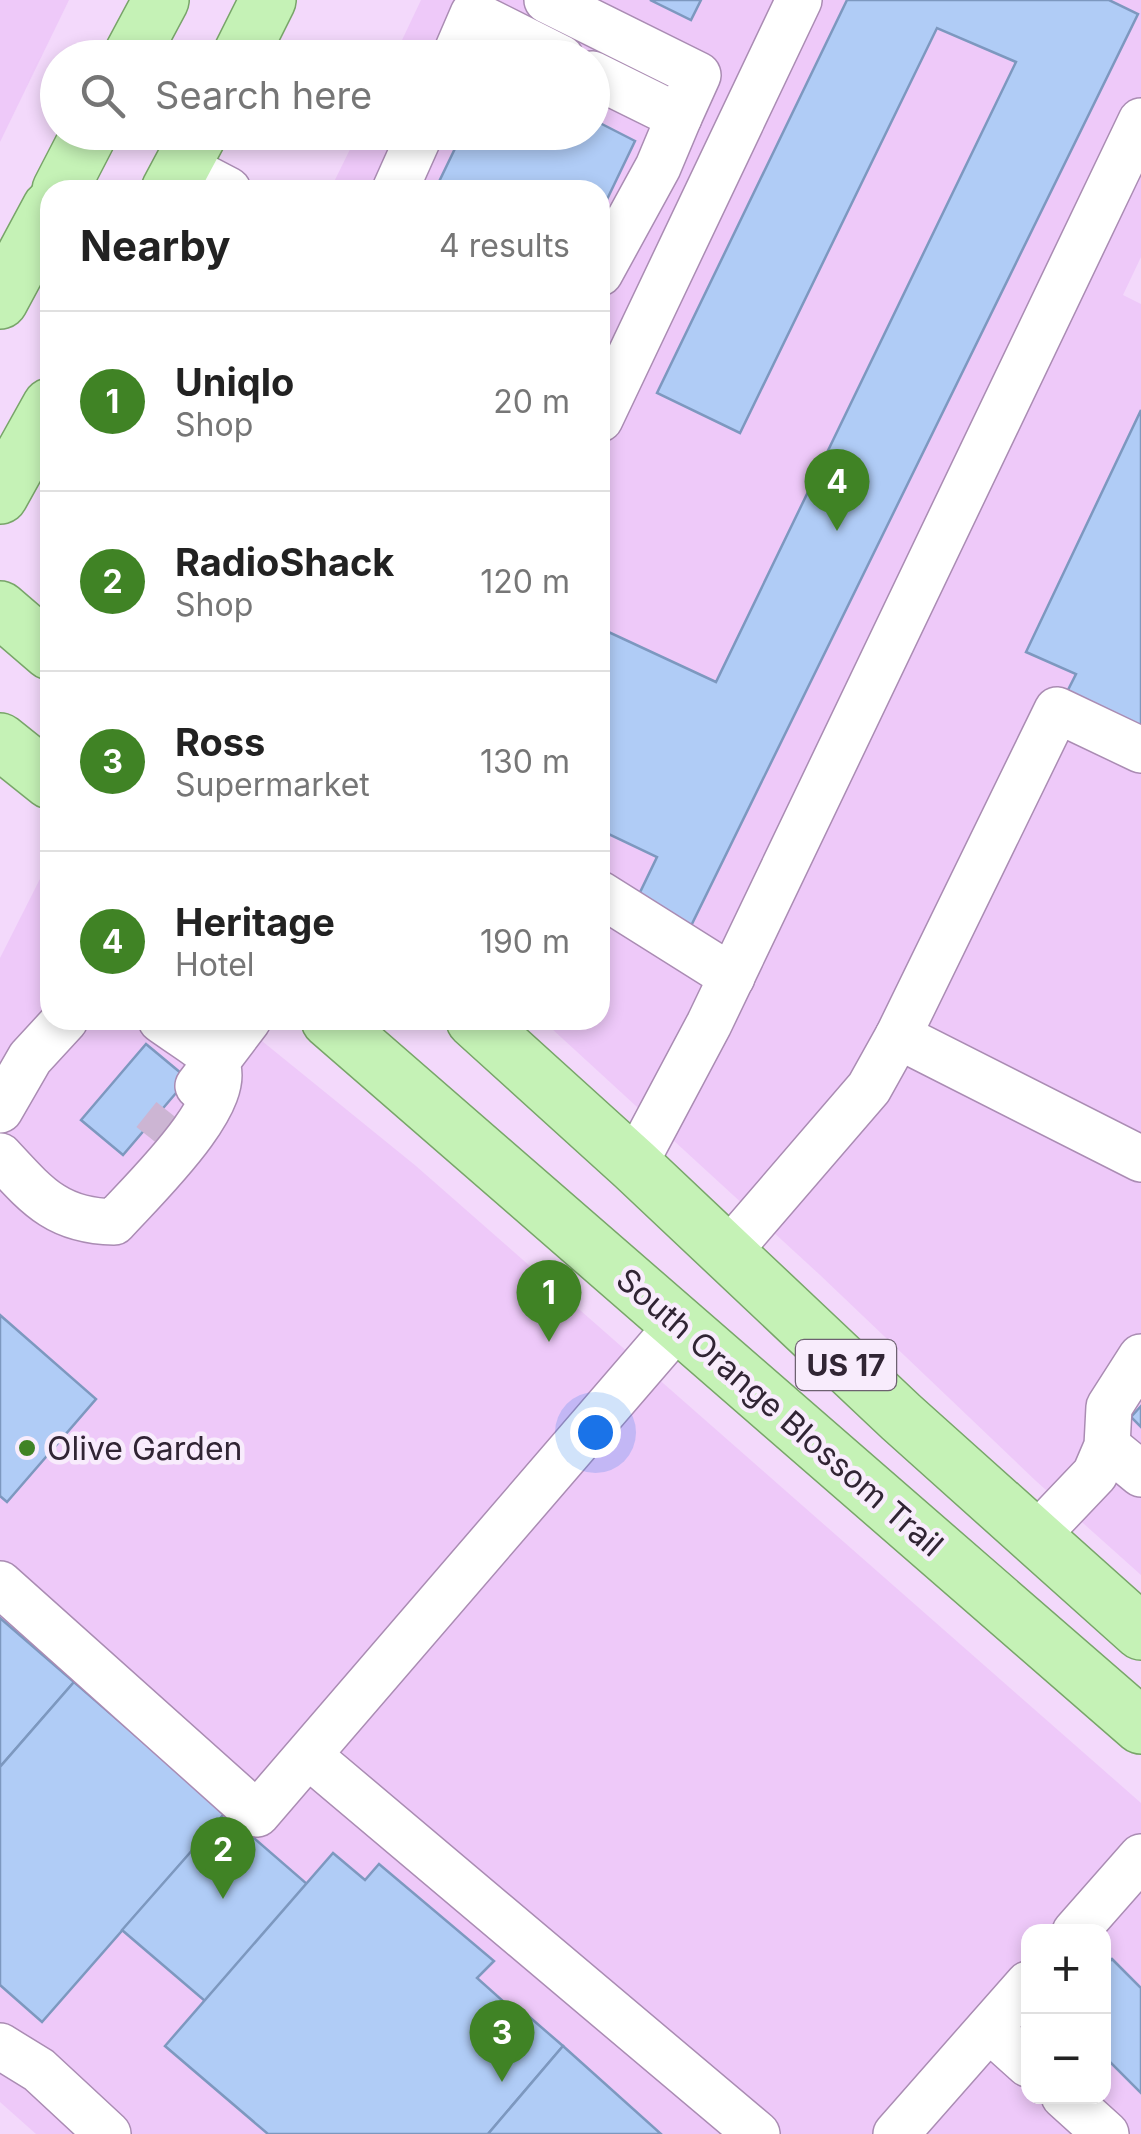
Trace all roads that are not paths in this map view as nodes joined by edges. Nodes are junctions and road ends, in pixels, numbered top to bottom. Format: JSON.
{"nodes":[{"id":1,"x":160,"y":0,"type":"edge"},
{"id":2,"x":268,"y":0,"type":"edge"},
{"id":3,"x":547,"y":0,"type":"edge"},
{"id":4,"x":799,"y":0,"type":"edge"},
{"id":5,"x":476,"y":7,"type":"edge"},
{"id":6,"x":139,"y":40,"type":"edge"},
{"id":7,"x":248,"y":40,"type":"edge"},
{"id":8,"x":462,"y":40,"type":"edge"},
{"id":9,"x":531,"y":40,"type":"edge"},
{"id":10,"x":610,"y":83,"type":"edge"},
{"id":11,"x":679,"y":117,"type":"junction"},
{"id":12,"x":1141,"y":121,"type":"edge"},
{"id":13,"x":81,"y":150,"type":"edge"},
{"id":14,"x":412,"y":150,"type":"edge"},
{"id":15,"x":65,"y":180,"type":"edge"},
{"id":16,"x":399,"y":180,"type":"edge"},
{"id":17,"x":40,"y":227,"type":"edge"},
{"id":18,"x":610,"y":254,"type":"edge"},
{"id":19,"x":0,"y":301,"type":"edge"},
{"id":20,"x":610,"y":398,"type":"edge"},
{"id":21,"x":40,"y":424,"type":"edge"},
{"id":22,"x":0,"y":496,"type":"edge"},
{"id":23,"x":0,"y":610,"type":"edge"},
{"id":24,"x":40,"y":644,"type":"edge"},
{"id":25,"x":0,"y":741,"type":"edge"},
{"id":26,"x":1141,"y":750,"type":"edge"},
{"id":27,"x":40,"y":773,"type":"edge"},
{"id":28,"x":610,"y":900,"type":"edge"},
{"id":29,"x":732,"y":976,"type":"junction"},
{"id":30,"x":56,"y":1030,"type":"edge"},
{"id":31,"x":174,"y":1030,"type":"edge"},
{"id":32,"x":240,"y":1030,"type":"edge"},
{"id":33,"x":341,"y":1030,"type":"edge"},
{"id":34,"x":485,"y":1030,"type":"edge"},
{"id":35,"x":898,"y":1036,"type":"junction"},
{"id":36,"x":216,"y":1062,"type":"junction"},
{"id":37,"x":0,"y":1110,"type":"edge"},
{"id":38,"x":0,"y":1156,"type":"edge"},
{"id":39,"x":1141,"y":1159,"type":"edge"},
{"id":40,"x":634,"y":1165,"type":"junction"},
{"id":41,"x":85,"y":1222,"type":"junction"},
{"id":42,"x":727,"y":1253,"type":"junction"},
{"id":43,"x":678,"y":1324,"type":"junction"},
{"id":44,"x":1141,"y":1357,"type":"edge"},
{"id":45,"x":1107,"y":1446,"type":"junction"},
{"id":46,"x":1141,"y":1474,"type":"edge"},
{"id":47,"x":1035,"y":1537,"type":"junction"},
{"id":48,"x":0,"y":1584,"type":"edge"},
{"id":49,"x":1141,"y":1632,"type":"edge"},
{"id":50,"x":1141,"y":1726,"type":"edge"},
{"id":51,"x":309,"y":1756,"type":"junction"},
{"id":52,"x":1141,"y":1856,"type":"edge"},
{"id":53,"x":1081,"y":1924,"type":"edge"},
{"id":54,"x":1021,"y":1992,"type":"edge"},
{"id":55,"x":989,"y":2028,"type":"junction"},
{"id":56,"x":0,"y":2046,"type":"edge"},
{"id":57,"x":1021,"y":2058,"type":"edge"},
{"id":58,"x":1073,"y":2104,"type":"edge"},
{"id":59,"x":108,"y":2134,"type":"edge"},
{"id":60,"x":757,"y":2134,"type":"edge"},
{"id":61,"x":896,"y":2134,"type":"edge"},
{"id":62,"x":1106,"y":2134,"type":"edge"}],
"edges":[{"from":1,"to":6,"type":"main road"},
{"from":2,"to":7,"type":"main road"},
{"from":3,"to":11,"type":"lane"},
{"from":4,"to":20,"type":"lane"},
{"from":5,"to":8,"type":"lane"},
{"from":5,"to":9,"type":"lane"},
{"from":10,"to":11,"type":"lane"},
{"from":11,"to":18,"type":"lane"},
{"from":12,"to":29,"type":"lane"},
{"from":13,"to":15,"type":"main road"},
{"from":14,"to":16,"type":"lane"},
{"from":17,"to":19,"type":"main road"},
{"from":21,"to":22,"type":"main road"},
{"from":23,"to":24,"type":"main road"},
{"from":25,"to":27,"type":"main road"},
{"from":26,"to":35,"type":"lane"},
{"from":28,"to":29,"type":"lane"},
{"from":29,"to":40,"type":"lane"},
{"from":30,"to":37,"type":"lane"},
{"from":31,"to":36,"type":"lane"},
{"from":32,"to":36,"type":"lane"},
{"from":33,"to":43,"type":"main road","name":"South Orange Blossom Trail","number":"US 17"},
{"from":34,"to":40,"type":"main road","number":"US 17"},
{"from":35,"to":39,"type":"lane"},
{"from":35,"to":42,"type":"lane"},
{"from":36,"to":41,"type":"lane"},
{"from":36,"to":41,"type":"lane"},
{"from":38,"to":41,"type":"lane"},
{"from":40,"to":42,"type":"main road","number":"US 17"},
{"from":42,"to":47,"type":"main road","number":"US 17"},
{"from":43,"to":50,"type":"main road","name":"South Orange Blossom Trail","number":"US 17"},
{"from":43,"to":51,"type":"lane"},
{"from":44,"to":45,"type":"lane"},
{"from":45,"to":46,"type":"lane"},
{"from":45,"to":47,"type":"lane"},
{"from":47,"to":49,"type":"main road","number":"US 17"},
{"from":48,"to":51,"type":"lane"},
{"from":51,"to":60,"type":"lane"},
{"from":52,"to":53,"type":"lane"},
{"from":54,"to":55,"type":"lane"},
{"from":55,"to":57,"type":"lane"},
{"from":55,"to":61,"type":"lane"},
{"from":56,"to":59,"type":"lane"},
{"from":58,"to":62,"type":"lane"}]}
